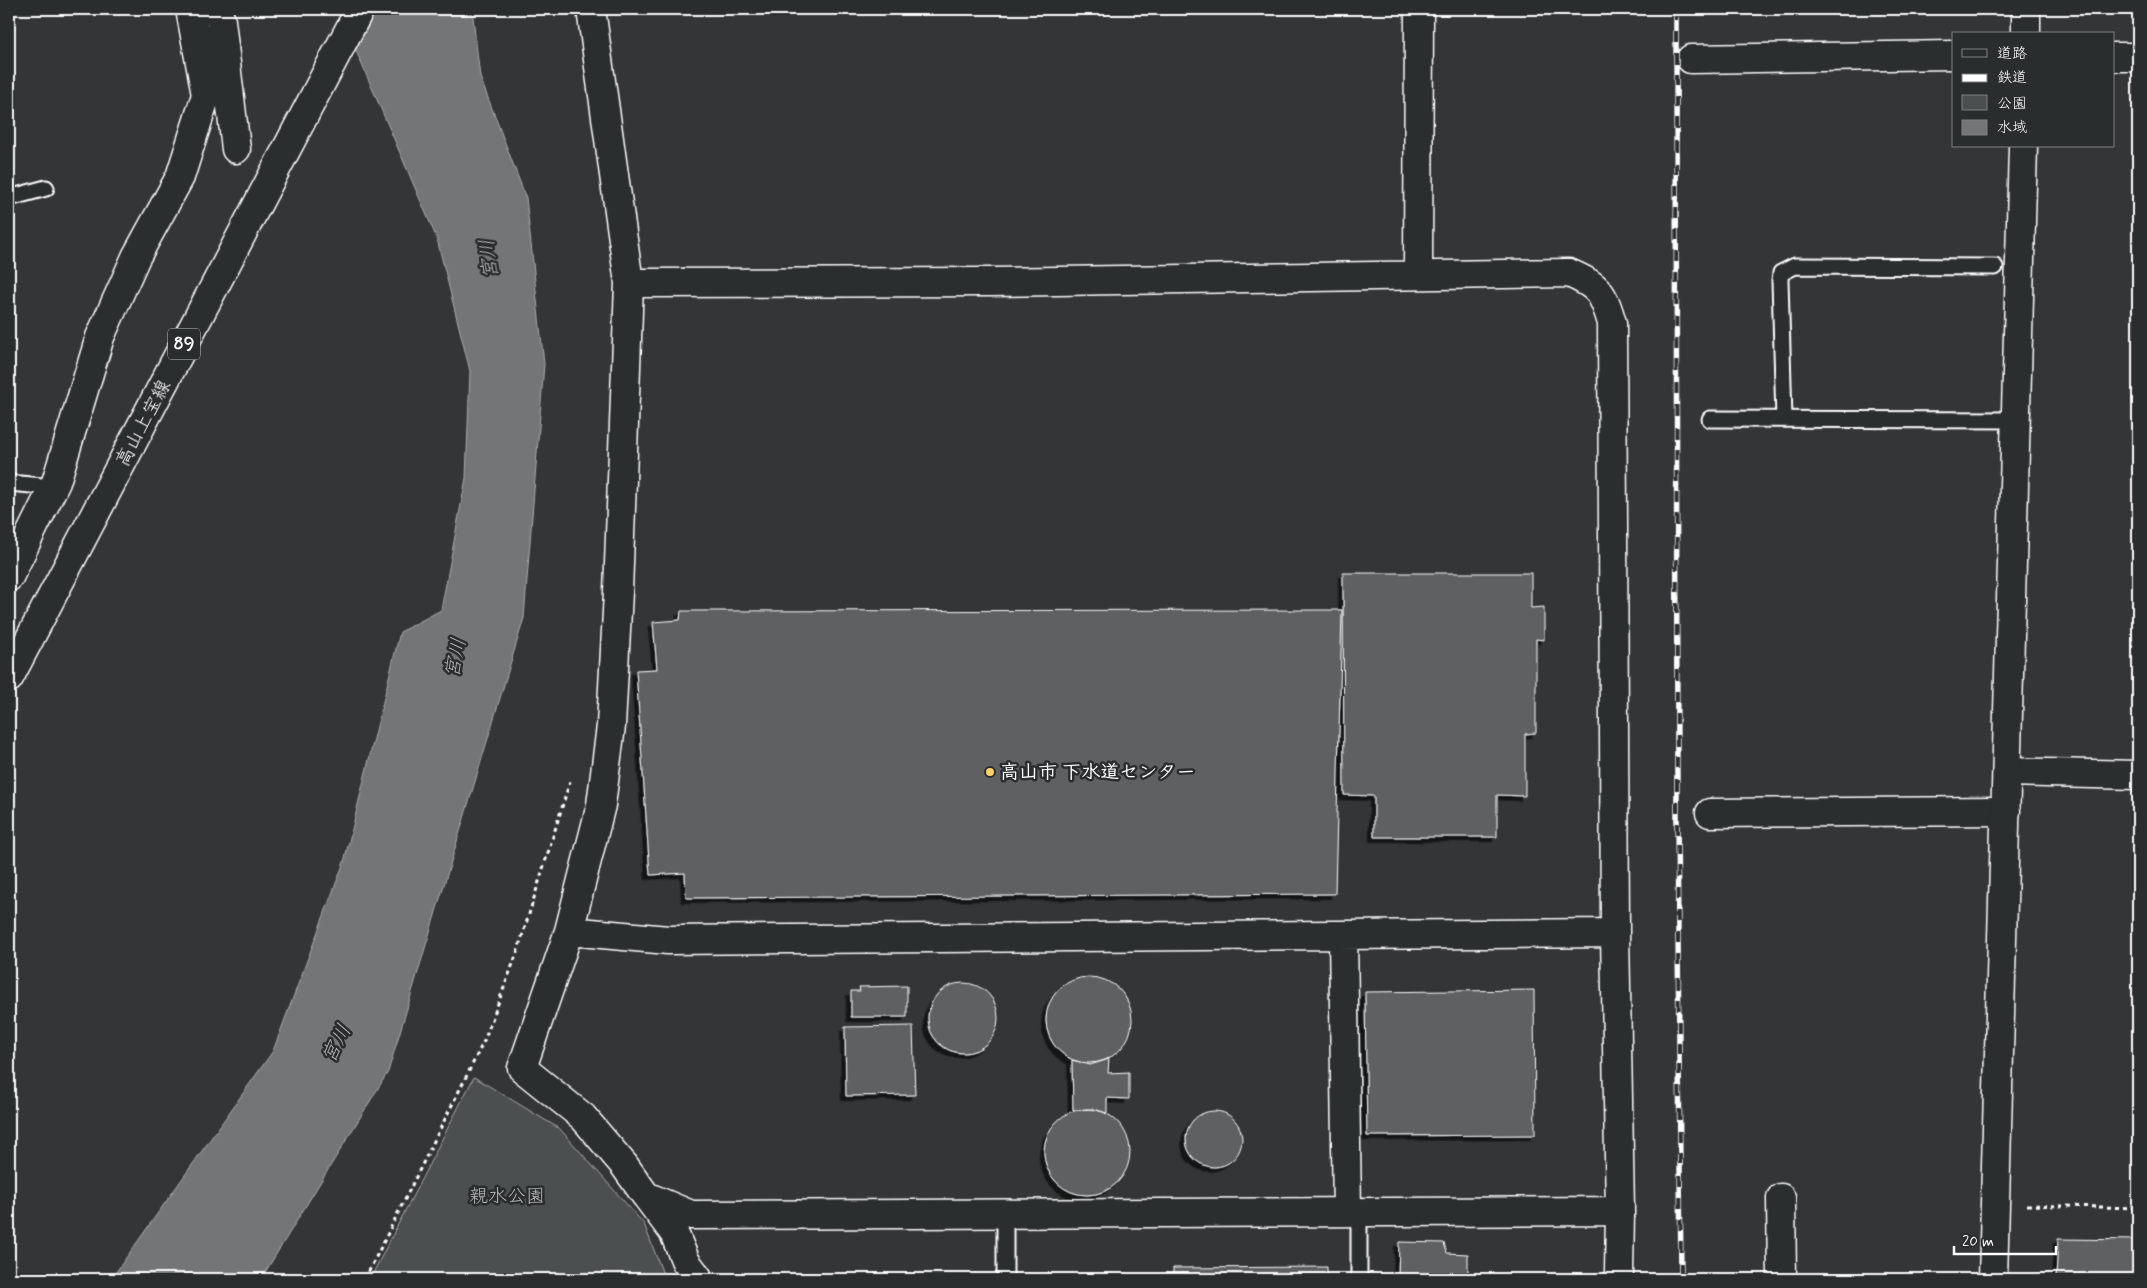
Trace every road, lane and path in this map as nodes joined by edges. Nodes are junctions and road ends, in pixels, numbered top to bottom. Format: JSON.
{"nodes":[{"id":1,"x":190,"y":9,"type":"edge"},
{"id":2,"x":217,"y":9,"type":"edge"},
{"id":3,"x":360,"y":9,"type":"edge"},
{"id":4,"x":591,"y":9,"type":"edge"},
{"id":5,"x":1418,"y":9,"type":"edge"},
{"id":6,"x":2026,"y":9,"type":"edge"},
{"id":7,"x":2026,"y":32,"type":"edge"},
{"id":8,"x":1952,"y":55,"type":"edge"},
{"id":9,"x":2114,"y":57,"type":"edge"},
{"id":10,"x":2138,"y":57,"type":"edge"},
{"id":11,"x":1691,"y":59,"type":"dead end"},
{"id":12,"x":236,"y":148,"type":"dead end"},
{"id":13,"x":2023,"y":148,"type":"edge"},
{"id":14,"x":46,"y":188,"type":"dead end"},
{"id":15,"x":9,"y":198,"type":"edge"},
{"id":16,"x":1995,"y":268,"type":"dead end"},
{"id":17,"x":1418,"y":275,"type":"junction"},
{"id":18,"x":629,"y":283,"type":"junction"},
{"id":19,"x":1710,"y":419,"type":"dead end"},
{"id":20,"x":1784,"y":419,"type":"junction"},
{"id":21,"x":2016,"y":420,"type":"junction"},
{"id":22,"x":9,"y":483,"type":"edge"},
{"id":23,"x":53,"y":487,"type":"junction"},
{"id":24,"x":9,"y":577,"type":"edge"},
{"id":25,"x":9,"y":678,"type":"edge"},
{"id":26,"x":2007,"y":772,"type":"junction"},
{"id":27,"x":2138,"y":775,"type":"edge"},
{"id":28,"x":571,"y":776,"type":"dead end"},
{"id":29,"x":2006,"y":810,"type":"junction"},
{"id":30,"x":1710,"y":813,"type":"dead end"},
{"id":31,"x":569,"y":931,"type":"junction"},
{"id":32,"x":1616,"y":933,"type":"junction"},
{"id":33,"x":1343,"y":935,"type":"junction"},
{"id":34,"x":646,"y":1196,"type":"junction"},
{"id":35,"x":1781,"y":1198,"type":"dead end"},
{"id":36,"x":1996,"y":1204,"type":"junction"},
{"id":37,"x":2138,"y":1208,"type":"edge"},
{"id":38,"x":1620,"y":1211,"type":"junction"},
{"id":39,"x":1353,"y":1212,"type":"junction"},
{"id":40,"x":1005,"y":1214,"type":"junction"},
{"id":41,"x":1619,"y":1273,"type":"dead end"},
{"id":42,"x":691,"y":1274,"type":"edge"},
{"id":43,"x":365,"y":1279,"type":"edge"},
{"id":44,"x":1005,"y":1279,"type":"edge"},
{"id":45,"x":1359,"y":1279,"type":"edge"},
{"id":46,"x":1782,"y":1279,"type":"edge"},
{"id":47,"x":1993,"y":1279,"type":"edge"}],
"edges":[{"from":1,"to":23,"type":"street"},
{"from":2,"to":12,"type":"street"},
{"from":3,"to":25,"type":"street","name":"高山上宝線","number":"89"},
{"from":4,"to":18,"type":"street"},
{"from":5,"to":17,"type":"street"},
{"from":6,"to":7,"type":"street"},
{"from":8,"to":11,"type":"street"},
{"from":9,"to":10,"type":"street"},
{"from":13,"to":21,"type":"street"},
{"from":14,"to":15,"type":"lane"},
{"from":16,"to":20,"type":"lane"},
{"from":17,"to":18,"type":"street"},
{"from":17,"to":32,"type":"street"},
{"from":18,"to":31,"type":"street"},
{"from":19,"to":20,"type":"lane"},
{"from":20,"to":21,"type":"lane"},
{"from":21,"to":26,"type":"street"},
{"from":22,"to":23,"type":"lane"},
{"from":23,"to":24,"type":"street"},
{"from":26,"to":27,"type":"street"},
{"from":26,"to":29,"type":"street"},
{"from":28,"to":43,"type":"path"},
{"from":29,"to":30,"type":"street"},
{"from":29,"to":36,"type":"street"},
{"from":31,"to":33,"type":"street"},
{"from":31,"to":34,"type":"street"},
{"from":32,"to":33,"type":"street"},
{"from":32,"to":38,"type":"street"},
{"from":33,"to":39,"type":"street"},
{"from":34,"to":40,"type":"street"},
{"from":34,"to":42,"type":"street"},
{"from":35,"to":46,"type":"street"},
{"from":36,"to":37,"type":"path"},
{"from":36,"to":47,"type":"street"},
{"from":38,"to":39,"type":"street"},
{"from":38,"to":41,"type":"street"},
{"from":39,"to":40,"type":"street"},
{"from":39,"to":45,"type":"lane"},
{"from":40,"to":44,"type":"lane"}]}
